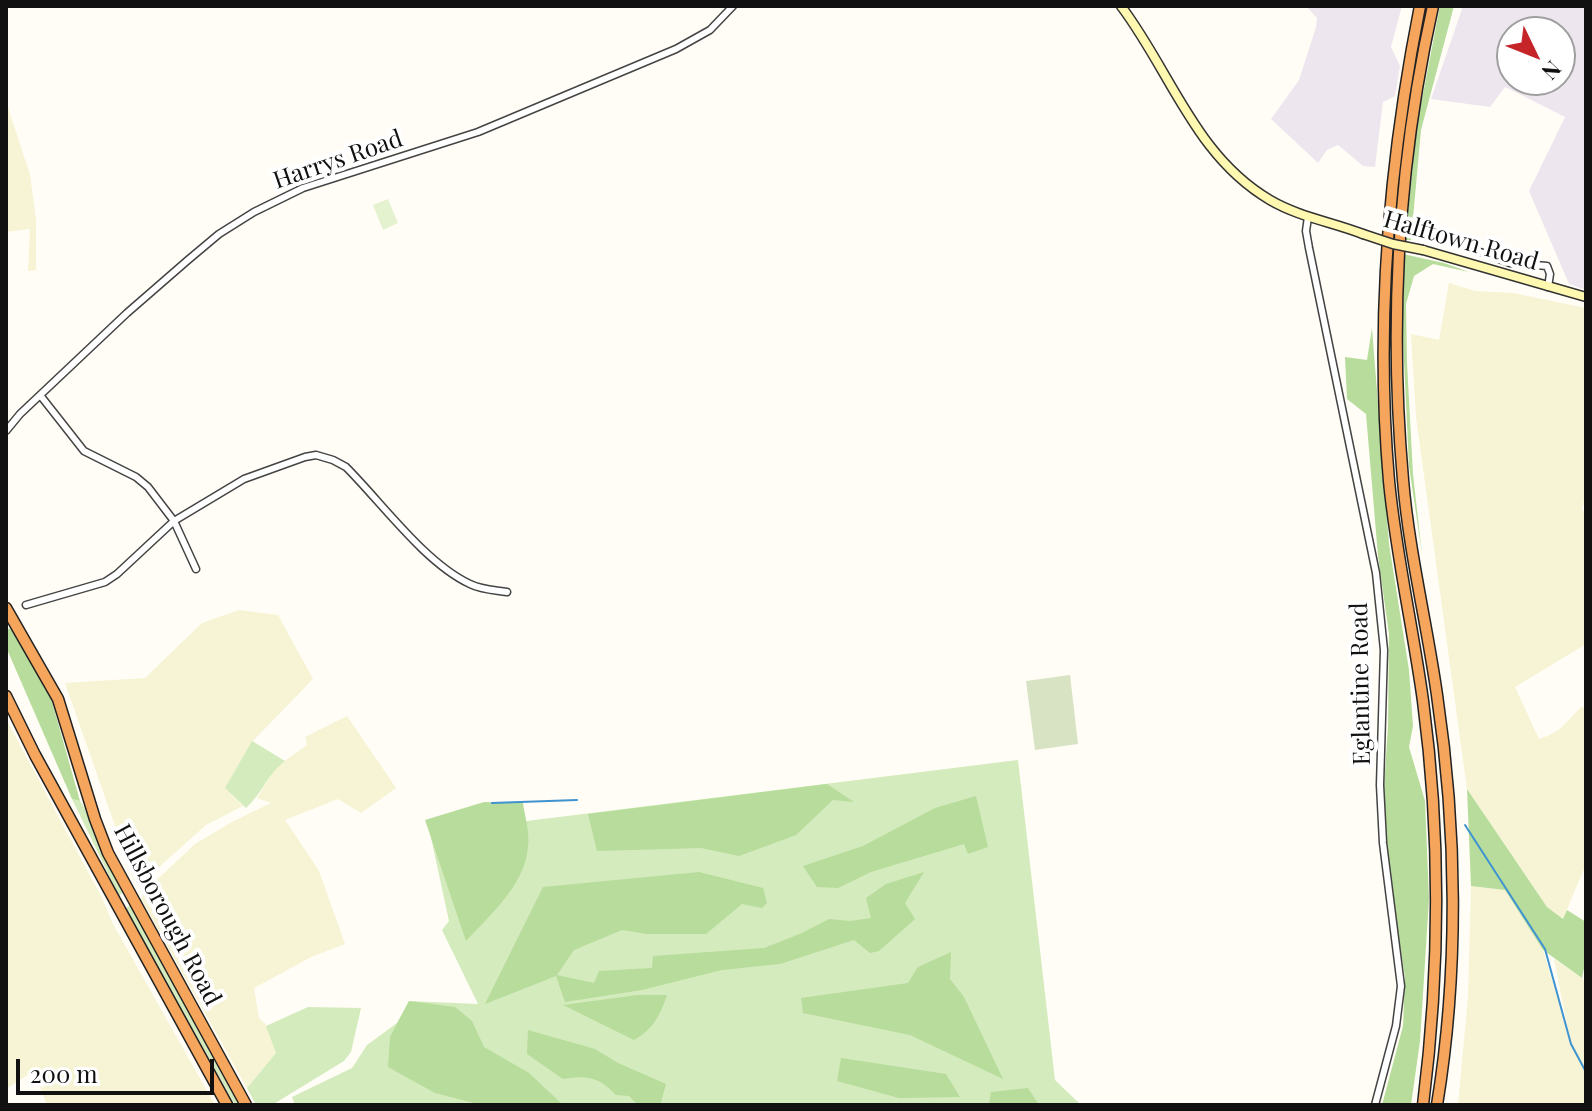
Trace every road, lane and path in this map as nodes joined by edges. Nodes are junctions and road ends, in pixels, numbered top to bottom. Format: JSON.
{"nodes":[{"id":1,"x":733,"y":6,"type":"edge"},
{"id":2,"x":1121,"y":6,"type":"edge"},
{"id":3,"x":1420,"y":6,"type":"edge"},
{"id":4,"x":1433,"y":6,"type":"edge"},
{"id":5,"x":1308,"y":217,"type":"junction"},
{"id":6,"x":1453,"y":242,"type":"dead end"},
{"id":7,"x":1548,"y":287,"type":"junction"},
{"id":8,"x":1586,"y":297,"type":"edge"},
{"id":9,"x":40,"y":395,"type":"junction"},
{"id":10,"x":6,"y":431,"type":"edge"},
{"id":11,"x":174,"y":521,"type":"junction"},
{"id":12,"x":196,"y":569,"type":"dead end"},
{"id":13,"x":507,"y":592,"type":"dead end"},
{"id":14,"x":26,"y":605,"type":"dead end"},
{"id":15,"x":6,"y":608,"type":"edge"},
{"id":16,"x":6,"y":696,"type":"edge"},
{"id":17,"x":227,"y":1105,"type":"edge"},
{"id":18,"x":246,"y":1105,"type":"edge"},
{"id":19,"x":1375,"y":1105,"type":"edge"},
{"id":20,"x":1423,"y":1105,"type":"edge"},
{"id":21,"x":1437,"y":1105,"type":"edge"}],
"edges":[{"from":1,"to":9,"type":"street","name":"Harrys Road"},
{"from":2,"to":5,"type":"street","name":"Halftown Road"},
{"from":3,"to":20,"type":"highway"},
{"from":4,"to":21,"type":"highway"},
{"from":5,"to":7,"type":"street","name":"Halftown Road","bridge":true},
{"from":5,"to":19,"type":"street","name":"Eglantine Road"},
{"from":6,"to":7,"type":"street","name":"Halftown Road"},
{"from":7,"to":8,"type":"street","name":"Halftown Road"},
{"from":9,"to":10,"type":"street","name":"Harrys Road"},
{"from":9,"to":11,"type":"street"},
{"from":11,"to":12,"type":"street"},
{"from":11,"to":13,"type":"street"},
{"from":11,"to":14,"type":"street"},
{"from":15,"to":18,"type":"highway","name":"Hillsborough Road"},
{"from":16,"to":17,"type":"highway","name":"Hillsborough Road"}]}
